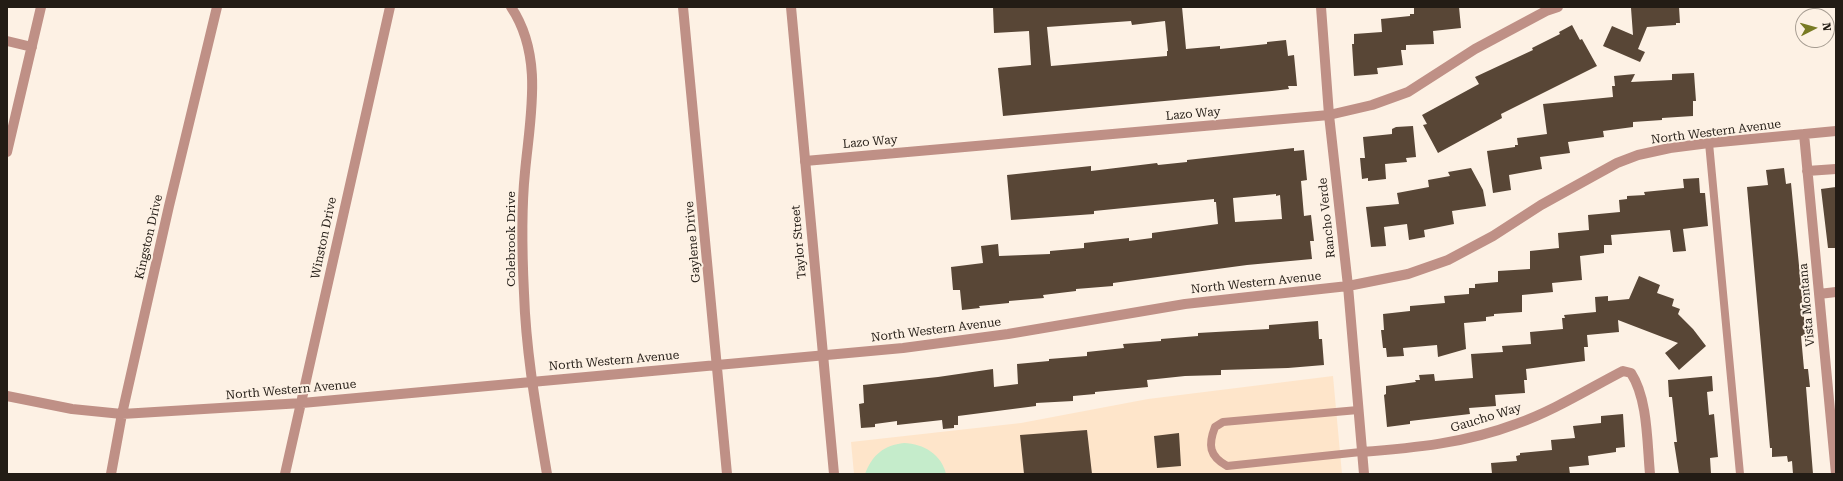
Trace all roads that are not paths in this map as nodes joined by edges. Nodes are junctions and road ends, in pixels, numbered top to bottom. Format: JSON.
{"nodes":[{"id":1,"x":42,"y":7,"type":"edge"},
{"id":2,"x":217,"y":7,"type":"edge"},
{"id":3,"x":390,"y":7,"type":"edge"},
{"id":4,"x":512,"y":7,"type":"edge"},
{"id":5,"x":683,"y":7,"type":"edge"},
{"id":6,"x":791,"y":7,"type":"edge"},
{"id":7,"x":1321,"y":7,"type":"edge"},
{"id":8,"x":1558,"y":7,"type":"edge"},
{"id":9,"x":7,"y":41,"type":"edge"},
{"id":10,"x":32,"y":47,"type":"junction"},
{"id":11,"x":1329,"y":115,"type":"junction"},
{"id":12,"x":1836,"y":131,"type":"edge"},
{"id":13,"x":1804,"y":134,"type":"junction"},
{"id":14,"x":1709,"y":143,"type":"junction"},
{"id":15,"x":7,"y":152,"type":"edge"},
{"id":16,"x":805,"y":161,"type":"junction"},
{"id":17,"x":1836,"y":169,"type":"edge"},
{"id":18,"x":1807,"y":171,"type":"junction"},
{"id":19,"x":1348,"y":286,"type":"junction"},
{"id":20,"x":1836,"y":292,"type":"edge"},
{"id":21,"x":1819,"y":294,"type":"junction"},
{"id":22,"x":823,"y":356,"type":"junction"},
{"id":23,"x":717,"y":366,"type":"junction"},
{"id":24,"x":532,"y":382,"type":"junction"},
{"id":25,"x":7,"y":396,"type":"edge"},
{"id":26,"x":302,"y":403,"type":"junction"},
{"id":27,"x":1358,"y":410,"type":"junction"},
{"id":28,"x":122,"y":414,"type":"junction"},
{"id":29,"x":1833,"y":417,"type":"edge"},
{"id":30,"x":1361,"y":452,"type":"junction"},
{"id":31,"x":111,"y":474,"type":"edge"},
{"id":32,"x":285,"y":474,"type":"edge"},
{"id":33,"x":547,"y":474,"type":"edge"},
{"id":34,"x":727,"y":474,"type":"edge"},
{"id":35,"x":834,"y":474,"type":"edge"},
{"id":36,"x":1364,"y":474,"type":"edge"},
{"id":37,"x":1650,"y":474,"type":"edge"},
{"id":38,"x":1740,"y":474,"type":"edge"},
{"id":39,"x":1836,"y":474,"type":"edge"}],
"edges":[{"from":1,"to":10,"type":"street"},
{"from":2,"to":28,"type":"street","name":"Kingston Drive"},
{"from":3,"to":26,"type":"street","name":"Winston Drive"},
{"from":4,"to":24,"type":"street","name":"Colebrook Drive"},
{"from":5,"to":23,"type":"street","name":"Gaylene Drive"},
{"from":6,"to":16,"type":"street","name":"Taylor Street"},
{"from":7,"to":11,"type":"street","name":"Rancho Verde"},
{"from":8,"to":11,"type":"street","name":"Lazo Way"},
{"from":9,"to":10,"type":"street"},
{"from":10,"to":15,"type":"street"},
{"from":11,"to":16,"type":"street","name":"Lazo Way"},
{"from":11,"to":19,"type":"street","name":"Rancho Verde"},
{"from":12,"to":13,"type":"street","name":"North Western Avenue"},
{"from":13,"to":14,"type":"street","name":"North Western Avenue"},
{"from":13,"to":18,"type":"street","name":"Vista Montana"},
{"from":14,"to":19,"type":"street","name":"North Western Avenue"},
{"from":14,"to":38,"type":"lane"},
{"from":16,"to":22,"type":"street","name":"Taylor Street"},
{"from":17,"to":18,"type":"street"},
{"from":18,"to":21,"type":"street","name":"Vista Montana"},
{"from":19,"to":22,"type":"street","name":"North Western Avenue"},
{"from":19,"to":27,"type":"street","name":"Rancho Verde"},
{"from":20,"to":21,"type":"street"},
{"from":21,"to":29,"type":"street","name":"Vista Montana"},
{"from":22,"to":23,"type":"street","name":"North Western Avenue"},
{"from":22,"to":35,"type":"street","name":"Taylor Street"},
{"from":23,"to":24,"type":"street","name":"North Western Avenue"},
{"from":23,"to":34,"type":"street","name":"Gaylene Drive"},
{"from":24,"to":26,"type":"street","name":"North Western Avenue"},
{"from":24,"to":33,"type":"street","name":"Colebrook Drive"},
{"from":25,"to":28,"type":"street","name":"North Western Avenue"},
{"from":26,"to":28,"type":"street","name":"North Western Avenue"},
{"from":26,"to":32,"type":"street","name":"Winston Drive"},
{"from":27,"to":30,"type":"street","name":"Rancho Verde"},
{"from":27,"to":30,"type":"lane"},
{"from":28,"to":31,"type":"street","name":"Kingston Drive"},
{"from":29,"to":39,"type":"street","name":"Vista Montana"},
{"from":30,"to":36,"type":"street","name":"Rancho Verde"},
{"from":30,"to":37,"type":"street","name":"Gaucho Way"}]}
